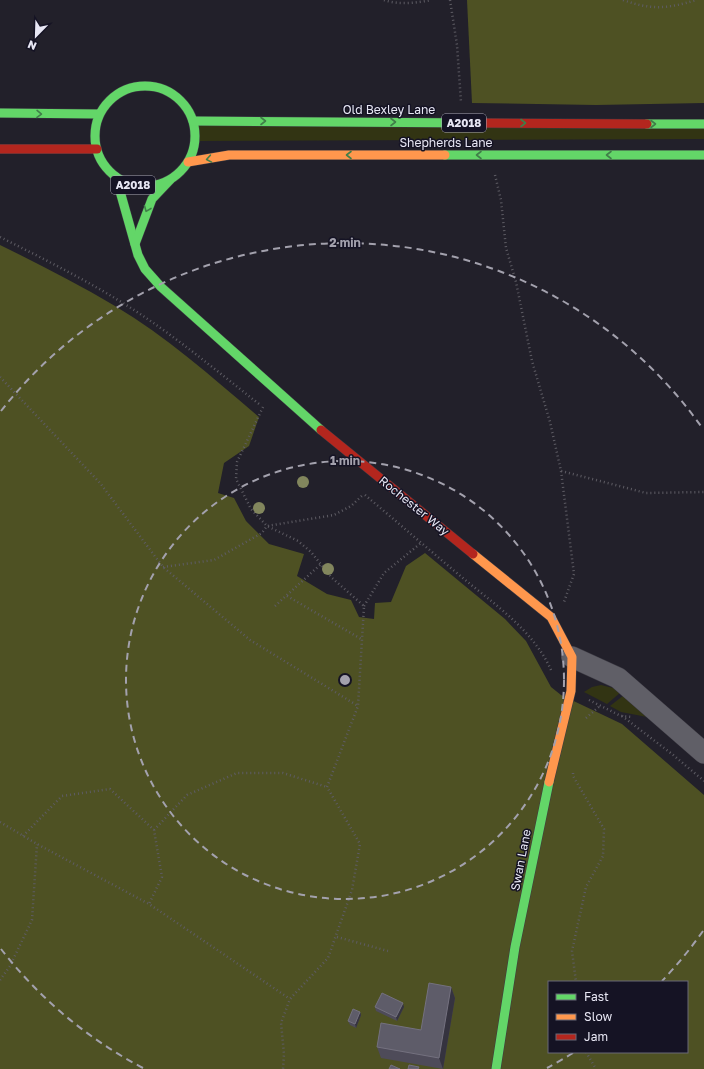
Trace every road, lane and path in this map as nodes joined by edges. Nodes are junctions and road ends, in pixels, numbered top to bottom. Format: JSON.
{"nodes":[{"id":1,"x":384,"y":0,"type":"edge"},
{"id":2,"x":431,"y":0,"type":"edge"},
{"id":3,"x":450,"y":0,"type":"edge"},
{"id":4,"x":623,"y":0,"type":"edge"},
{"id":5,"x":696,"y":0,"type":"edge"},
{"id":6,"x":0,"y":113,"type":"edge"},
{"id":7,"x":100,"y":114,"type":"junction"},
{"id":8,"x":193,"y":121,"type":"junction"},
{"id":9,"x":461,"y":123,"type":"junction"},
{"id":10,"x":704,"y":124,"type":"edge"},
{"id":11,"x":97,"y":149,"type":"junction"},
{"id":12,"x":0,"y":150,"type":"edge"},
{"id":13,"x":490,"y":155,"type":"junction"},
{"id":14,"x":704,"y":155,"type":"edge"},
{"id":15,"x":188,"y":162,"type":"junction"},
{"id":16,"x":116,"y":177,"type":"junction"},
{"id":17,"x":170,"y":180,"type":"junction"},
{"id":18,"x":0,"y":237,"type":"edge"},
{"id":19,"x":135,"y":244,"type":"junction"},
{"id":20,"x":0,"y":377,"type":"edge"},
{"id":21,"x":263,"y":407,"type":"junction"},
{"id":22,"x":268,"y":412,"type":"dead end"},
{"id":23,"x":561,"y":471,"type":"junction"},
{"id":24,"x":704,"y":492,"type":"edge"},
{"id":25,"x":267,"y":526,"type":"junction"},
{"id":26,"x":421,"y":542,"type":"junction"},
{"id":27,"x":321,"y":564,"type":"junction"},
{"id":28,"x":163,"y":567,"type":"junction"},
{"id":29,"x":287,"y":596,"type":"junction"},
{"id":30,"x":275,"y":606,"type":"dead end"},
{"id":31,"x":364,"y":606,"type":"junction"},
{"id":32,"x":555,"y":625,"type":"junction"},
{"id":33,"x":361,"y":639,"type":"junction"},
{"id":34,"x":572,"y":657,"type":"junction"},
{"id":35,"x":571,"y":691,"type":"junction"},
{"id":36,"x":600,"y":705,"type":"junction"},
{"id":37,"x":358,"y":706,"type":"junction"},
{"id":38,"x":621,"y":716,"type":"junction"},
{"id":39,"x":636,"y":718,"type":"dead end"},
{"id":40,"x":583,"y":720,"type":"dead end"},
{"id":41,"x":704,"y":753,"type":"edge"},
{"id":42,"x":573,"y":768,"type":"dead end"},
{"id":43,"x":704,"y":781,"type":"edge"},
{"id":44,"x":327,"y":787,"type":"junction"},
{"id":45,"x":0,"y":822,"type":"edge"},
{"id":46,"x":154,"y":830,"type":"junction"},
{"id":47,"x":23,"y":836,"type":"junction"},
{"id":48,"x":37,"y":844,"type":"junction"},
{"id":49,"x":149,"y":904,"type":"junction"},
{"id":50,"x":337,"y":937,"type":"junction"},
{"id":51,"x":388,"y":951,"type":"dead end"},
{"id":52,"x":0,"y":980,"type":"edge"},
{"id":53,"x":576,"y":981,"type":"edge"},
{"id":54,"x":290,"y":999,"type":"junction"},
{"id":55,"x":587,"y":1053,"type":"edge"},
{"id":56,"x":283,"y":1069,"type":"edge"},
{"id":57,"x":496,"y":1069,"type":"edge"},
{"id":58,"x":596,"y":1069,"type":"edge"}],
"edges":[{"from":1,"to":2,"type":"path"},
{"from":3,"to":9,"type":"path"},
{"from":4,"to":5,"type":"path"},
{"from":6,"to":7,"type":"main road","one_way":true},
{"from":7,"to":8,"type":"main road","number":"A2018"},
{"from":7,"to":11,"type":"main road","number":"A2018"},
{"from":8,"to":9,"type":"main road","name":"Old Bexley Lane","number":"A2018","one_way":true},
{"from":8,"to":15,"type":"main road","number":"A2018"},
{"from":9,"to":10,"type":"main road","name":"Old Bexley Lane","number":"A2018","one_way":true},
{"from":11,"to":12,"type":"main road"},
{"from":11,"to":16,"type":"main road","number":"A2018"},
{"from":14,"to":13,"type":"main road","name":"Shepherds Lane","one_way":true},
{"from":13,"to":15,"type":"main road","name":"Shepherds Lane","one_way":true},
{"from":13,"to":23,"type":"path"},
{"from":15,"to":17,"type":"main road","number":"A2018"},
{"from":16,"to":17,"type":"main road","number":"A2018"},
{"from":16,"to":19,"type":"main road","name":"Rochester Way"},
{"from":17,"to":19,"type":"main road","one_way":true},
{"from":18,"to":21,"type":"path"},
{"from":19,"to":32,"type":"main road","name":"Rochester Way"},
{"from":20,"to":28,"type":"path"},
{"from":21,"to":22,"type":"path"},
{"from":21,"to":25,"type":"path"},
{"from":23,"to":24,"type":"path"},
{"from":23,"to":32,"type":"path"},
{"from":25,"to":26,"type":"path"},
{"from":25,"to":27,"type":"path"},
{"from":25,"to":28,"type":"path"},
{"from":26,"to":31,"type":"path"},
{"from":26,"to":35,"type":"path"},
{"from":27,"to":29,"type":"path"},
{"from":27,"to":31,"type":"path"},
{"from":28,"to":37,"type":"path"},
{"from":29,"to":30,"type":"path"},
{"from":29,"to":33,"type":"path"},
{"from":31,"to":33,"type":"path"},
{"from":32,"to":34,"type":"main road","name":"Rochester Way"},
{"from":33,"to":37,"type":"path"},
{"from":34,"to":35,"type":"main road","name":"Swan Lane"},
{"from":34,"to":41,"type":"street"},
{"from":35,"to":36,"type":"path"},
{"from":35,"to":57,"type":"main road","name":"Swan Lane"},
{"from":36,"to":38,"type":"path"},
{"from":36,"to":40,"type":"path"},
{"from":37,"to":44,"type":"path"},
{"from":38,"to":39,"type":"path"},
{"from":38,"to":43,"type":"path"},
{"from":42,"to":53,"type":"path"},
{"from":44,"to":46,"type":"path"},
{"from":44,"to":50,"type":"path"},
{"from":45,"to":47,"type":"path"},
{"from":46,"to":47,"type":"path"},
{"from":46,"to":49,"type":"path"},
{"from":47,"to":48,"type":"path"},
{"from":48,"to":49,"type":"path"},
{"from":48,"to":52,"type":"path"},
{"from":49,"to":54,"type":"path"},
{"from":50,"to":51,"type":"path"},
{"from":50,"to":54,"type":"path"},
{"from":54,"to":56,"type":"path"},
{"from":55,"to":58,"type":"path"}]}
